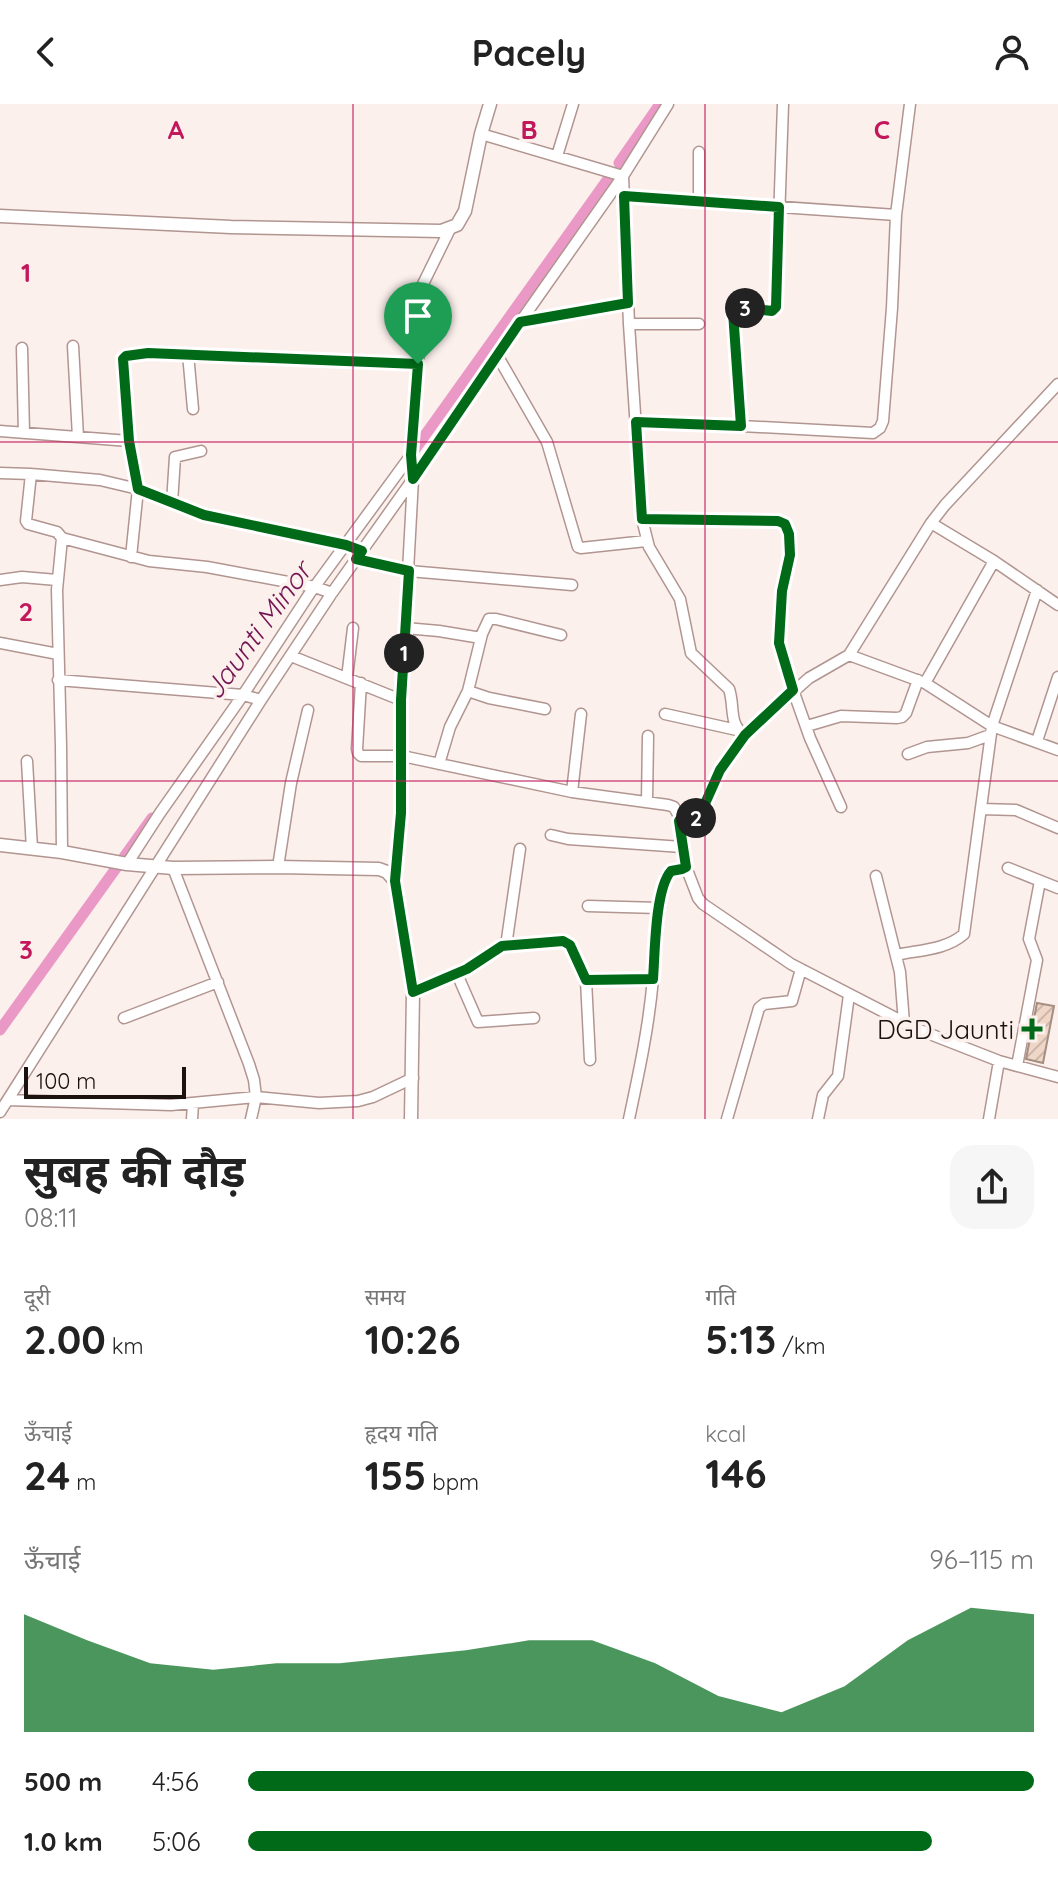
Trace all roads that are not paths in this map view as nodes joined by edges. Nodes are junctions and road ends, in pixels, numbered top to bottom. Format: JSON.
{"nodes":[{"id":1,"x":490,"y":104,"type":"edge"},
{"id":2,"x":573,"y":104,"type":"edge"},
{"id":3,"x":668,"y":104,"type":"edge"},
{"id":4,"x":783,"y":104,"type":"edge"},
{"id":5,"x":910,"y":104,"type":"edge"},
{"id":6,"x":481,"y":134,"type":"junction"},
{"id":7,"x":699,"y":152,"type":"dead end"},
{"id":8,"x":557,"y":156,"type":"junction"},
{"id":9,"x":623,"y":176,"type":"junction"},
{"id":10,"x":624,"y":196,"type":"junction"},
{"id":11,"x":699,"y":200,"type":"junction"},
{"id":12,"x":779,"y":207,"type":"junction"},
{"id":13,"x":896,"y":215,"type":"junction"},
{"id":14,"x":0,"y":216,"type":"edge"},
{"id":15,"x":450,"y":229,"type":"junction"},
{"id":16,"x":628,"y":303,"type":"junction"},
{"id":17,"x":520,"y":322,"type":"junction"},
{"id":18,"x":629,"y":324,"type":"junction"},
{"id":19,"x":699,"y":324,"type":"dead end"},
{"id":20,"x":73,"y":346,"type":"dead end"},
{"id":21,"x":22,"y":348,"type":"dead end"},
{"id":22,"x":188,"y":354,"type":"junction"},
{"id":23,"x":497,"y":355,"type":"junction"},
{"id":24,"x":418,"y":364,"type":"junction"},
{"id":25,"x":1058,"y":384,"type":"edge"},
{"id":26,"x":193,"y":409,"type":"dead end"},
{"id":27,"x":636,"y":422,"type":"junction"},
{"id":28,"x":741,"y":426,"type":"junction"},
{"id":29,"x":0,"y":431,"type":"edge"},
{"id":30,"x":24,"y":433,"type":"junction"},
{"id":31,"x":78,"y":437,"type":"junction"},
{"id":32,"x":129,"y":441,"type":"junction"},
{"id":33,"x":201,"y":451,"type":"dead end"},
{"id":34,"x":412,"y":466,"type":"junction"},
{"id":35,"x":0,"y":473,"type":"edge"},
{"id":36,"x":31,"y":474,"type":"junction"},
{"id":37,"x":138,"y":489,"type":"junction"},
{"id":38,"x":172,"y":503,"type":"junction"},
{"id":39,"x":642,"y":519,"type":"junction"},
{"id":40,"x":931,"y":523,"type":"junction"},
{"id":41,"x":62,"y":538,"type":"junction"},
{"id":42,"x":646,"y":541,"type":"junction"},
{"id":43,"x":354,"y":550,"type":"junction"},
{"id":44,"x":131,"y":557,"type":"junction"},
{"id":45,"x":994,"y":561,"type":"junction"},
{"id":46,"x":409,"y":571,"type":"junction"},
{"id":47,"x":0,"y":580,"type":"edge"},
{"id":48,"x":57,"y":580,"type":"junction"},
{"id":49,"x":572,"y":585,"type":"dead end"},
{"id":50,"x":324,"y":590,"type":"junction"},
{"id":51,"x":1037,"y":590,"type":"junction"},
{"id":52,"x":1058,"y":605,"type":"edge"},
{"id":53,"x":353,"y":628,"type":"dead end"},
{"id":54,"x":405,"y":628,"type":"junction"},
{"id":55,"x":561,"y":635,"type":"dead end"},
{"id":56,"x":481,"y":638,"type":"junction"},
{"id":57,"x":0,"y":643,"type":"edge"},
{"id":58,"x":58,"y":654,"type":"junction"},
{"id":59,"x":849,"y":655,"type":"junction"},
{"id":60,"x":291,"y":656,"type":"junction"},
{"id":61,"x":1058,"y":677,"type":"edge"},
{"id":62,"x":347,"y":678,"type":"junction"},
{"id":63,"x":58,"y":680,"type":"junction"},
{"id":64,"x":922,"y":682,"type":"junction"},
{"id":65,"x":361,"y":683,"type":"junction"},
{"id":66,"x":793,"y":690,"type":"junction"},
{"id":67,"x":468,"y":691,"type":"junction"},
{"id":68,"x":252,"y":698,"type":"junction"},
{"id":69,"x":401,"y":700,"type":"junction"},
{"id":70,"x":545,"y":709,"type":"dead end"},
{"id":71,"x":308,"y":710,"type":"dead end"},
{"id":72,"x":581,"y":714,"type":"dead end"},
{"id":73,"x":665,"y":714,"type":"dead end"},
{"id":74,"x":807,"y":726,"type":"junction"},
{"id":75,"x":991,"y":730,"type":"junction"},
{"id":76,"x":741,"y":732,"type":"junction"},
{"id":77,"x":648,"y":736,"type":"dead end"},
{"id":78,"x":1037,"y":741,"type":"junction"},
{"id":79,"x":1058,"y":750,"type":"edge"},
{"id":80,"x":908,"y":754,"type":"dead end"},
{"id":81,"x":402,"y":756,"type":"junction"},
{"id":82,"x":27,"y":761,"type":"dead end"},
{"id":83,"x":439,"y":764,"type":"junction"},
{"id":84,"x":572,"y":792,"type":"junction"},
{"id":85,"x":647,"y":802,"type":"junction"},
{"id":86,"x":841,"y":807,"type":"dead end"},
{"id":87,"x":981,"y":809,"type":"junction"},
{"id":88,"x":680,"y":818,"type":"junction"},
{"id":89,"x":1058,"y":828,"type":"edge"},
{"id":90,"x":551,"y":835,"type":"dead end"},
{"id":91,"x":0,"y":845,"type":"edge"},
{"id":92,"x":682,"y":847,"type":"junction"},
{"id":93,"x":32,"y":849,"type":"junction"},
{"id":94,"x":520,"y":849,"type":"dead end"},
{"id":95,"x":62,"y":852,"type":"junction"},
{"id":96,"x":141,"y":865,"type":"junction"},
{"id":97,"x":278,"y":867,"type":"junction"},
{"id":98,"x":686,"y":867,"type":"junction"},
{"id":99,"x":173,"y":868,"type":"junction"},
{"id":100,"x":1008,"y":868,"type":"dead end"},
{"id":101,"x":876,"y":876,"type":"dead end"},
{"id":102,"x":395,"y":881,"type":"junction"},
{"id":103,"x":1040,"y":881,"type":"junction"},
{"id":104,"x":1058,"y":888,"type":"edge"},
{"id":105,"x":588,"y":906,"type":"dead end"},
{"id":106,"x":659,"y":908,"type":"junction"},
{"id":107,"x":506,"y":946,"type":"junction"},
{"id":108,"x":896,"y":955,"type":"junction"},
{"id":109,"x":801,"y":969,"type":"junction"},
{"id":110,"x":457,"y":974,"type":"junction"},
{"id":111,"x":653,"y":979,"type":"junction"},
{"id":112,"x":586,"y":980,"type":"junction"},
{"id":113,"x":218,"y":982,"type":"junction"},
{"id":114,"x":413,"y":992,"type":"junction"},
{"id":115,"x":849,"y":995,"type":"junction"},
{"id":116,"x":124,"y":1018,"type":"dead end"},
{"id":117,"x":534,"y":1018,"type":"dead end"},
{"id":118,"x":904,"y":1023,"type":"junction"},
{"id":119,"x":590,"y":1060,"type":"dead end"},
{"id":120,"x":999,"y":1061,"type":"junction"},
{"id":121,"x":1017,"y":1066,"type":"junction"},
{"id":122,"x":1058,"y":1077,"type":"edge"},
{"id":123,"x":413,"y":1078,"type":"junction"},
{"id":124,"x":256,"y":1097,"type":"junction"},
{"id":125,"x":8,"y":1100,"type":"junction"},
{"id":126,"x":193,"y":1104,"type":"junction"},
{"id":127,"x":0,"y":1112,"type":"edge"},
{"id":128,"x":192,"y":1119,"type":"edge"},
{"id":129,"x":251,"y":1119,"type":"edge"},
{"id":130,"x":411,"y":1119,"type":"edge"},
{"id":131,"x":629,"y":1119,"type":"edge"},
{"id":132,"x":727,"y":1119,"type":"edge"},
{"id":133,"x":818,"y":1119,"type":"edge"},
{"id":134,"x":989,"y":1119,"type":"edge"}],
"edges":[{"from":1,"to":6,"type":"street"},
{"from":2,"to":8,"type":"street"},
{"from":3,"to":9,"type":"street"},
{"from":4,"to":12,"type":"street"},
{"from":5,"to":13,"type":"street"},
{"from":6,"to":8,"type":"street"},
{"from":6,"to":15,"type":"street"},
{"from":7,"to":11,"type":"street"},
{"from":8,"to":9,"type":"street"},
{"from":9,"to":10,"type":"street"},
{"from":9,"to":17,"type":"street"},
{"from":10,"to":11,"type":"street"},
{"from":10,"to":16,"type":"street"},
{"from":11,"to":12,"type":"street"},
{"from":12,"to":13,"type":"street"},
{"from":12,"to":28,"type":"street"},
{"from":13,"to":28,"type":"street"},
{"from":14,"to":15,"type":"street"},
{"from":15,"to":24,"type":"street"},
{"from":16,"to":17,"type":"street"},
{"from":16,"to":18,"type":"street"},
{"from":17,"to":23,"type":"street"},
{"from":18,"to":19,"type":"street"},
{"from":18,"to":27,"type":"street"},
{"from":20,"to":31,"type":"street"},
{"from":21,"to":30,"type":"street"},
{"from":22,"to":24,"type":"street"},
{"from":22,"to":26,"type":"street"},
{"from":22,"to":32,"type":"street"},
{"from":23,"to":34,"type":"street"},
{"from":23,"to":42,"type":"street"},
{"from":24,"to":34,"type":"street"},
{"from":25,"to":40,"type":"street"},
{"from":27,"to":28,"type":"street"},
{"from":27,"to":39,"type":"street"},
{"from":29,"to":30,"type":"street"},
{"from":30,"to":31,"type":"street"},
{"from":31,"to":32,"type":"street"},
{"from":32,"to":37,"type":"street"},
{"from":33,"to":38,"type":"street"},
{"from":34,"to":43,"type":"street"},
{"from":34,"to":43,"type":"street"},
{"from":34,"to":46,"type":"street"},
{"from":35,"to":36,"type":"street"},
{"from":36,"to":37,"type":"street"},
{"from":36,"to":41,"type":"street"},
{"from":37,"to":38,"type":"street"},
{"from":37,"to":44,"type":"street"},
{"from":38,"to":43,"type":"street"},
{"from":39,"to":42,"type":"street"},
{"from":39,"to":66,"type":"street"},
{"from":40,"to":45,"type":"street"},
{"from":40,"to":59,"type":"street"},
{"from":41,"to":44,"type":"street"},
{"from":41,"to":48,"type":"street"},
{"from":42,"to":76,"type":"street"},
{"from":43,"to":46,"type":"street"},
{"from":43,"to":50,"type":"street"},
{"from":43,"to":50,"type":"street"},
{"from":44,"to":50,"type":"street"},
{"from":45,"to":51,"type":"street"},
{"from":45,"to":64,"type":"street"},
{"from":46,"to":49,"type":"street"},
{"from":46,"to":54,"type":"street"},
{"from":47,"to":48,"type":"street"},
{"from":48,"to":58,"type":"street"},
{"from":50,"to":60,"type":"street"},
{"from":50,"to":68,"type":"street"},
{"from":51,"to":52,"type":"street"},
{"from":51,"to":75,"type":"street"},
{"from":53,"to":62,"type":"street"},
{"from":54,"to":56,"type":"street"},
{"from":54,"to":69,"type":"street"},
{"from":55,"to":56,"type":"street"},
{"from":56,"to":67,"type":"street"},
{"from":57,"to":58,"type":"street"},
{"from":58,"to":63,"type":"street"},
{"from":59,"to":64,"type":"street"},
{"from":59,"to":66,"type":"street"},
{"from":60,"to":62,"type":"street"},
{"from":60,"to":68,"type":"street"},
{"from":61,"to":78,"type":"street"},
{"from":62,"to":65,"type":"street"},
{"from":63,"to":68,"type":"street"},
{"from":63,"to":95,"type":"street"},
{"from":64,"to":74,"type":"street"},
{"from":64,"to":75,"type":"street"},
{"from":65,"to":69,"type":"street"},
{"from":65,"to":81,"type":"street"},
{"from":66,"to":74,"type":"street"},
{"from":66,"to":76,"type":"street"},
{"from":67,"to":70,"type":"street"},
{"from":67,"to":83,"type":"street"},
{"from":68,"to":96,"type":"street"},
{"from":68,"to":96,"type":"street"},
{"from":69,"to":81,"type":"street"},
{"from":71,"to":97,"type":"street"},
{"from":72,"to":84,"type":"street"},
{"from":73,"to":76,"type":"street"},
{"from":74,"to":86,"type":"street"},
{"from":75,"to":78,"type":"street"},
{"from":75,"to":80,"type":"street"},
{"from":75,"to":87,"type":"street"},
{"from":76,"to":88,"type":"street"},
{"from":77,"to":85,"type":"street"},
{"from":78,"to":79,"type":"street"},
{"from":81,"to":83,"type":"street"},
{"from":81,"to":102,"type":"street"},
{"from":82,"to":93,"type":"street"},
{"from":83,"to":84,"type":"street"},
{"from":84,"to":85,"type":"street"},
{"from":85,"to":88,"type":"street"},
{"from":87,"to":89,"type":"street"},
{"from":87,"to":108,"type":"street"},
{"from":88,"to":92,"type":"street"},
{"from":90,"to":92,"type":"street"},
{"from":91,"to":93,"type":"street"},
{"from":92,"to":98,"type":"street"},
{"from":93,"to":95,"type":"street"},
{"from":94,"to":107,"type":"street"},
{"from":95,"to":96,"type":"street"},
{"from":96,"to":99,"type":"street"},
{"from":96,"to":125,"type":"street"},
{"from":97,"to":99,"type":"street"},
{"from":97,"to":102,"type":"street"},
{"from":98,"to":106,"type":"street"},
{"from":98,"to":109,"type":"street"},
{"from":99,"to":113,"type":"street"},
{"from":100,"to":103,"type":"street"},
{"from":101,"to":108,"type":"street"},
{"from":102,"to":114,"type":"street"},
{"from":103,"to":104,"type":"street"},
{"from":103,"to":121,"type":"street"},
{"from":105,"to":106,"type":"street"},
{"from":106,"to":111,"type":"street"},
{"from":107,"to":110,"type":"street"},
{"from":107,"to":112,"type":"street"},
{"from":108,"to":118,"type":"street"},
{"from":109,"to":115,"type":"street"},
{"from":109,"to":132,"type":"street"},
{"from":110,"to":114,"type":"street"},
{"from":110,"to":117,"type":"street"},
{"from":111,"to":112,"type":"street"},
{"from":111,"to":131,"type":"street"},
{"from":112,"to":119,"type":"street"},
{"from":113,"to":116,"type":"street"},
{"from":113,"to":124,"type":"street"},
{"from":114,"to":123,"type":"street"},
{"from":115,"to":118,"type":"street"},
{"from":115,"to":133,"type":"street"},
{"from":118,"to":120,"type":"street"},
{"from":120,"to":121,"type":"street"},
{"from":120,"to":134,"type":"street"},
{"from":121,"to":122,"type":"street"},
{"from":123,"to":124,"type":"street"},
{"from":123,"to":130,"type":"street"},
{"from":124,"to":126,"type":"street"},
{"from":124,"to":129,"type":"street"},
{"from":125,"to":126,"type":"street"},
{"from":125,"to":127,"type":"street"},
{"from":126,"to":128,"type":"street"}]}
